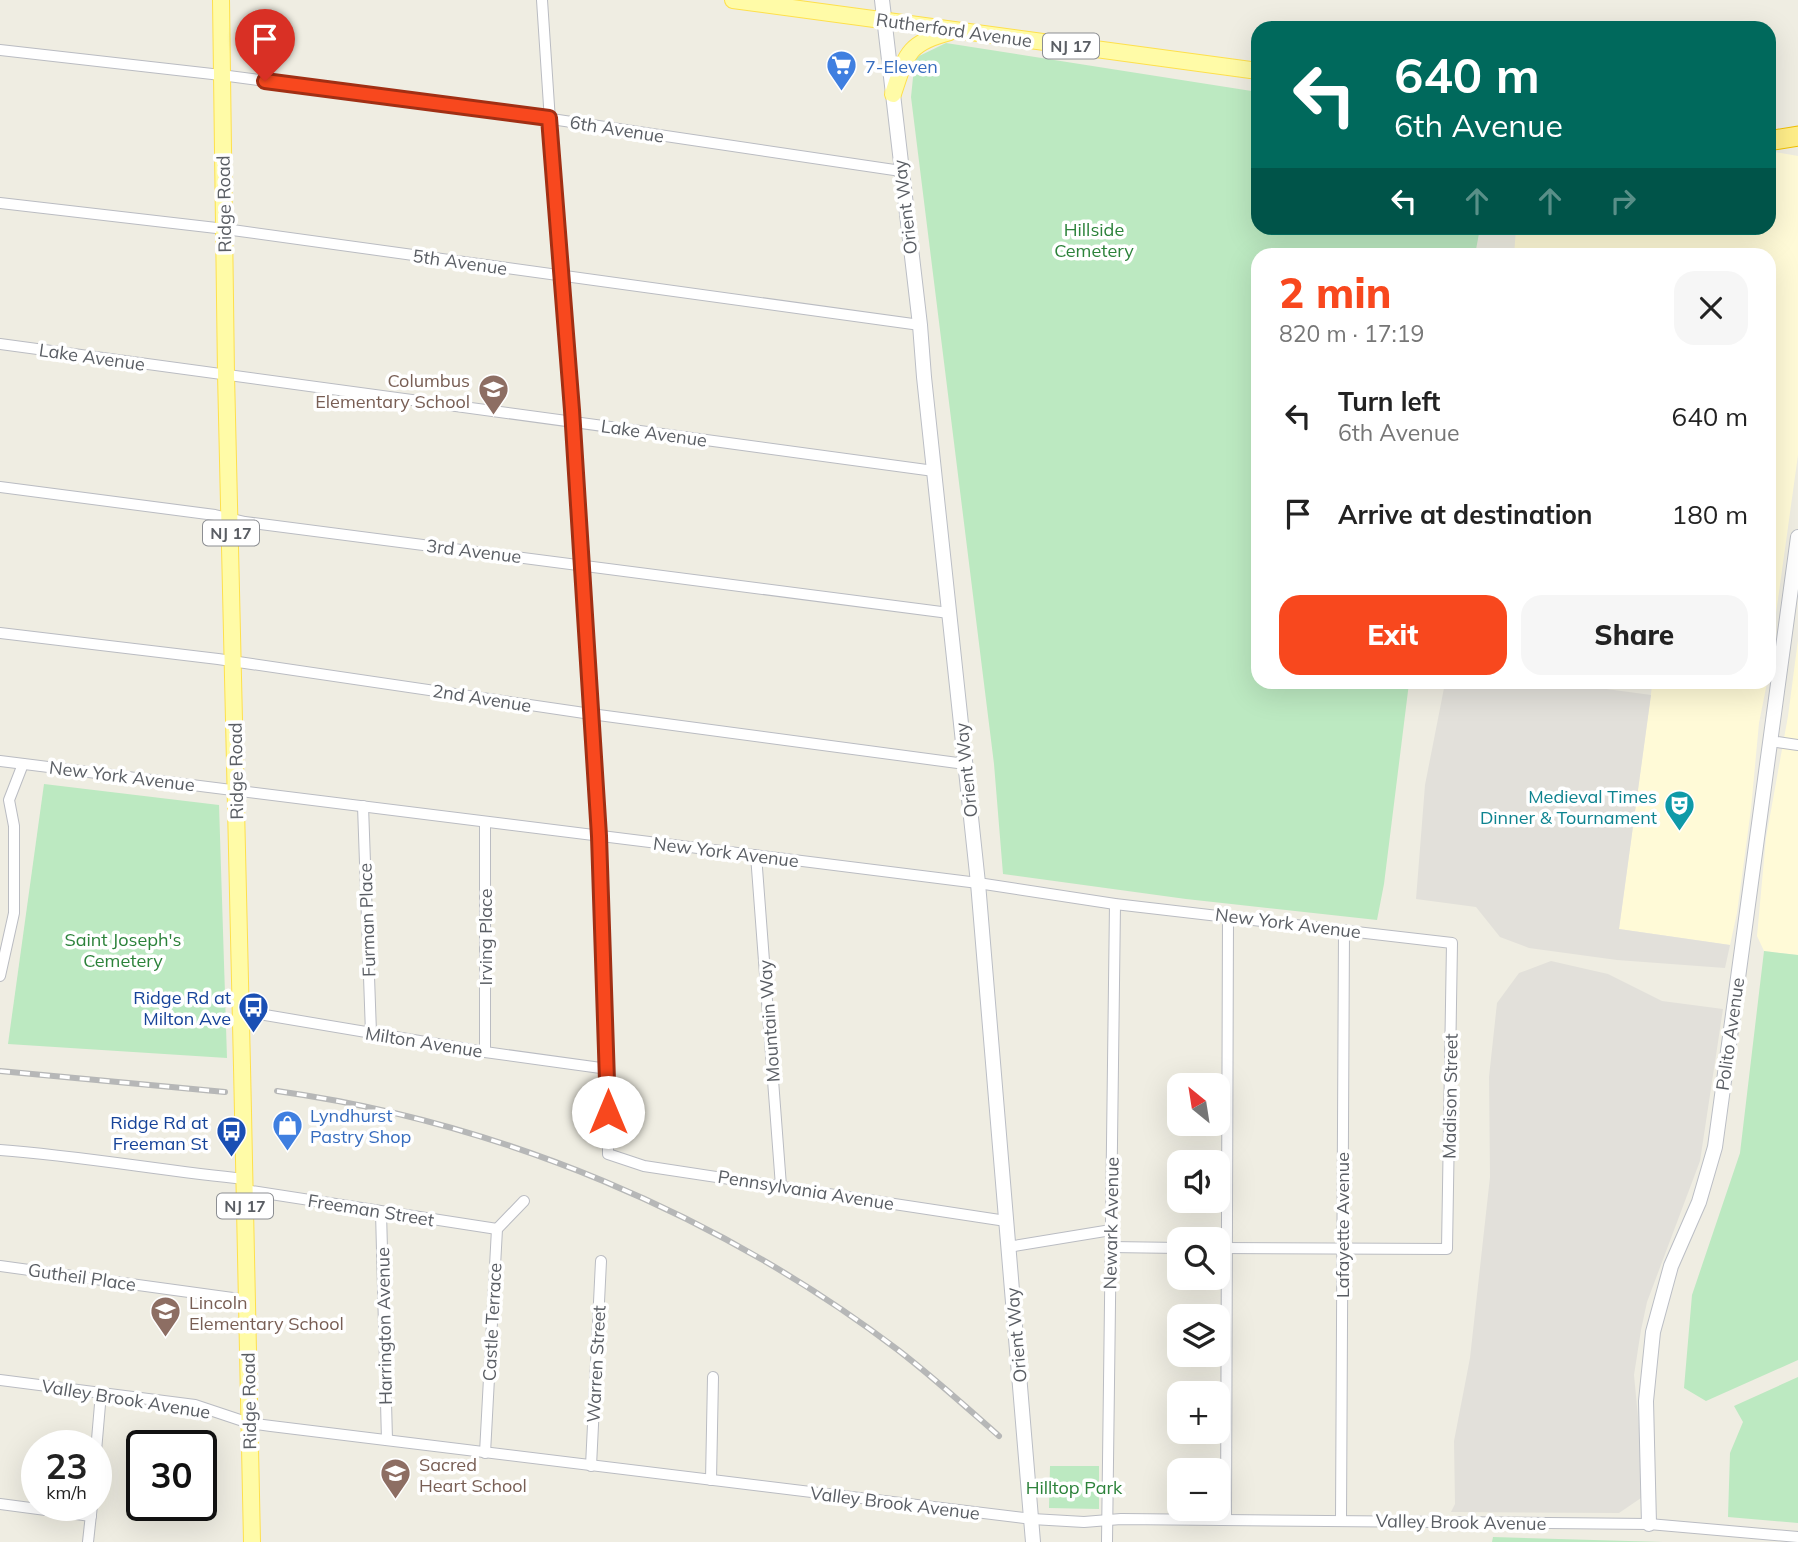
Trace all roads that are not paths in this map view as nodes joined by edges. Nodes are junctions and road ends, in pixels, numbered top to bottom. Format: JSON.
{"nodes":[{"id":1,"x":221,"y":0,"type":"edge"},
{"id":2,"x":542,"y":0,"type":"edge"},
{"id":3,"x":733,"y":0,"type":"edge"},
{"id":4,"x":882,"y":0,"type":"edge"},
{"id":5,"x":884,"y":20,"type":"junction"},
{"id":6,"x":958,"y":30,"type":"junction"},
{"id":7,"x":0,"y":50,"type":"edge"},
{"id":8,"x":1251,"y":70,"type":"edge"},
{"id":9,"x":221,"y":75,"type":"junction"},
{"id":10,"x":893,"y":94,"type":"junction"},
{"id":11,"x":549,"y":118,"type":"junction"},
{"id":12,"x":1798,"y":136,"type":"edge"},
{"id":13,"x":1776,"y":139,"type":"edge"},
{"id":14,"x":1776,"y":140,"type":"edge"},
{"id":15,"x":1798,"y":144,"type":"edge"},
{"id":16,"x":901,"y":172,"type":"junction"},
{"id":17,"x":0,"y":203,"type":"edge"},
{"id":18,"x":225,"y":229,"type":"junction"},
{"id":19,"x":560,"y":275,"type":"junction"},
{"id":20,"x":920,"y":325,"type":"junction"},
{"id":21,"x":0,"y":344,"type":"edge"},
{"id":22,"x":226,"y":374,"type":"junction"},
{"id":23,"x":573,"y":421,"type":"junction"},
{"id":24,"x":934,"y":471,"type":"junction"},
{"id":25,"x":0,"y":486,"type":"edge"},
{"id":26,"x":230,"y":518,"type":"junction"},
{"id":27,"x":1798,"y":537,"type":"edge"},
{"id":28,"x":582,"y":565,"type":"junction"},
{"id":29,"x":949,"y":613,"type":"junction"},
{"id":30,"x":0,"y":633,"type":"edge"},
{"id":31,"x":234,"y":662,"type":"junction"},
{"id":32,"x":591,"y":714,"type":"junction"},
{"id":33,"x":1770,"y":741,"type":"junction"},
{"id":34,"x":1798,"y":745,"type":"edge"},
{"id":35,"x":0,"y":761,"type":"edge"},
{"id":36,"x":23,"y":764,"type":"junction"},
{"id":37,"x":965,"y":764,"type":"junction"},
{"id":38,"x":236,"y":790,"type":"junction"},
{"id":39,"x":363,"y":806,"type":"junction"},
{"id":40,"x":485,"y":821,"type":"junction"},
{"id":41,"x":599,"y":836,"type":"junction"},
{"id":42,"x":756,"y":855,"type":"junction"},
{"id":43,"x":978,"y":883,"type":"junction"},
{"id":44,"x":1115,"y":904,"type":"junction"},
{"id":45,"x":1228,"y":916,"type":"junction"},
{"id":46,"x":1343,"y":930,"type":"junction"},
{"id":47,"x":1452,"y":943,"type":"joint"},
{"id":48,"x":0,"y":976,"type":"edge"},
{"id":49,"x":241,"y":1012,"type":"junction"},
{"id":50,"x":371,"y":1033,"type":"junction"},
{"id":51,"x":485,"y":1052,"type":"junction"},
{"id":52,"x":608,"y":1069,"type":"junction"},
{"id":53,"x":0,"y":1150,"type":"edge"},
{"id":54,"x":245,"y":1185,"type":"junction"},
{"id":55,"x":781,"y":1186,"type":"junction"},
{"id":56,"x":524,"y":1201,"type":"dead end"},
{"id":57,"x":381,"y":1212,"type":"junction"},
{"id":58,"x":1006,"y":1221,"type":"junction"},
{"id":59,"x":1222,"y":1227,"type":"edge"},
{"id":60,"x":497,"y":1229,"type":"junction"},
{"id":61,"x":1111,"y":1230,"type":"junction"},
{"id":62,"x":1008,"y":1247,"type":"junction"},
{"id":63,"x":1111,"y":1247,"type":"junction"},
{"id":64,"x":1167,"y":1248,"type":"edge"},
{"id":65,"x":1230,"y":1248,"type":"edge"},
{"id":66,"x":1342,"y":1250,"type":"junction"},
{"id":67,"x":601,"y":1261,"type":"dead end"},
{"id":68,"x":0,"y":1266,"type":"edge"},
{"id":69,"x":1223,"y":1290,"type":"edge"},
{"id":70,"x":247,"y":1300,"type":"junction"},
{"id":71,"x":713,"y":1377,"type":"dead end"},
{"id":72,"x":0,"y":1380,"type":"edge"},
{"id":73,"x":101,"y":1393,"type":"junction"},
{"id":74,"x":249,"y":1423,"type":"junction"},
{"id":75,"x":98,"y":1430,"type":"edge"},
{"id":76,"x":387,"y":1440,"type":"junction"},
{"id":77,"x":485,"y":1453,"type":"junction"},
{"id":78,"x":1225,"y":1458,"type":"edge"},
{"id":79,"x":592,"y":1466,"type":"junction"},
{"id":80,"x":711,"y":1480,"type":"junction"},
{"id":81,"x":0,"y":1504,"type":"edge"},
{"id":82,"x":21,"y":1505,"type":"edge"},
{"id":83,"x":1032,"y":1519,"type":"junction"},
{"id":84,"x":1167,"y":1519,"type":"edge"},
{"id":85,"x":1230,"y":1519,"type":"edge"},
{"id":86,"x":90,"y":1521,"type":"edge"},
{"id":87,"x":1108,"y":1521,"type":"junction"},
{"id":88,"x":1341,"y":1521,"type":"junction"},
{"id":89,"x":1649,"y":1524,"type":"junction"},
{"id":90,"x":1798,"y":1538,"type":"edge"},
{"id":91,"x":89,"y":1542,"type":"edge"},
{"id":92,"x":252,"y":1542,"type":"edge"},
{"id":93,"x":1033,"y":1542,"type":"edge"},
{"id":94,"x":1107,"y":1542,"type":"edge"}],
"edges":[{"from":1,"to":9,"type":"main road","name":"Ridge Road","number":"NJ 17"},
{"from":2,"to":11,"type":"street"},
{"from":3,"to":5,"type":"main road","name":"Rutherford Avenue","number":"NJ 17"},
{"from":4,"to":5,"type":"street","name":"Orient Way"},
{"from":5,"to":6,"type":"main road","name":"Rutherford Avenue","number":"NJ 17"},
{"from":5,"to":10,"type":"street","name":"Orient Way"},
{"from":6,"to":8,"type":"main road","name":"Rutherford Avenue","number":"NJ 17"},
{"from":6,"to":10,"type":"main road"},
{"from":7,"to":9,"type":"street","name":"6th Avenue"},
{"from":9,"to":11,"type":"street","name":"6th Avenue"},
{"from":9,"to":18,"type":"main road","name":"Ridge Road","number":"NJ 17"},
{"from":10,"to":16,"type":"street","name":"Orient Way"},
{"from":11,"to":16,"type":"street","name":"6th Avenue"},
{"from":11,"to":19,"type":"street"},
{"from":12,"to":13,"type":"highway"},
{"from":14,"to":15,"type":"main road"},
{"from":16,"to":20,"type":"street","name":"Orient Way"},
{"from":17,"to":18,"type":"street","name":"5th Avenue"},
{"from":18,"to":19,"type":"street","name":"5th Avenue"},
{"from":18,"to":22,"type":"main road","name":"Ridge Road","number":"NJ 17"},
{"from":19,"to":20,"type":"street","name":"5th Avenue"},
{"from":19,"to":23,"type":"street"},
{"from":20,"to":24,"type":"street","name":"Orient Way"},
{"from":21,"to":22,"type":"street","name":"Lake Avenue"},
{"from":22,"to":23,"type":"street","name":"Lake Avenue"},
{"from":22,"to":26,"type":"main road","name":"Ridge Road","number":"NJ 17"},
{"from":23,"to":24,"type":"street","name":"Lake Avenue"},
{"from":23,"to":28,"type":"street"},
{"from":24,"to":29,"type":"street","name":"Orient Way"},
{"from":25,"to":26,"type":"street","name":"3rd Avenue"},
{"from":26,"to":28,"type":"street","name":"3rd Avenue"},
{"from":26,"to":31,"type":"main road","name":"Ridge Road","number":"NJ 17"},
{"from":27,"to":33,"type":"street","name":"Polito Avenue"},
{"from":28,"to":29,"type":"street","name":"3rd Avenue"},
{"from":28,"to":32,"type":"street"},
{"from":29,"to":37,"type":"street","name":"Orient Way"},
{"from":30,"to":31,"type":"street","name":"2nd Avenue"},
{"from":31,"to":32,"type":"street","name":"2nd Avenue"},
{"from":31,"to":38,"type":"main road","name":"Ridge Road","number":"NJ 17"},
{"from":32,"to":37,"type":"street","name":"2nd Avenue"},
{"from":32,"to":41,"type":"street"},
{"from":33,"to":34,"type":"street"},
{"from":33,"to":89,"type":"street","name":"Polito Avenue"},
{"from":35,"to":36,"type":"street","name":"New York Avenue"},
{"from":36,"to":38,"type":"street","name":"New York Avenue"},
{"from":36,"to":48,"type":"street"},
{"from":37,"to":43,"type":"street","name":"Orient Way"},
{"from":38,"to":39,"type":"street","name":"New York Avenue"},
{"from":38,"to":49,"type":"main road","name":"Ridge Road","number":"NJ 17"},
{"from":39,"to":40,"type":"street","name":"New York Avenue"},
{"from":39,"to":50,"type":"street","name":"Furman Place"},
{"from":40,"to":41,"type":"street","name":"New York Avenue"},
{"from":40,"to":51,"type":"street","name":"Irving Place"},
{"from":41,"to":42,"type":"street","name":"New York Avenue"},
{"from":41,"to":52,"type":"street"},
{"from":42,"to":43,"type":"street","name":"New York Avenue"},
{"from":42,"to":55,"type":"street","name":"Mountain Way"},
{"from":43,"to":44,"type":"street","name":"New York Avenue"},
{"from":43,"to":58,"type":"street","name":"Orient Way"},
{"from":44,"to":45,"type":"street","name":"New York Avenue"},
{"from":44,"to":61,"type":"street","name":"Newark Avenue"},
{"from":45,"to":46,"type":"street","name":"New York Avenue"},
{"from":45,"to":59,"type":"street"},
{"from":46,"to":47,"type":"street","name":"New York Avenue"},
{"from":46,"to":66,"type":"street","name":"Lafayette Avenue"},
{"from":47,"to":66,"type":"street","name":"Madison Street"},
{"from":49,"to":50,"type":"street","name":"Milton Avenue"},
{"from":49,"to":54,"type":"main road","name":"Ridge Road","number":"NJ 17","bridge":true},
{"from":50,"to":51,"type":"street","name":"Milton Avenue"},
{"from":51,"to":52,"type":"street","name":"Milton Avenue"},
{"from":52,"to":55,"type":"street","name":"Pennsylvania Avenue"},
{"from":53,"to":54,"type":"street","name":"Freeman Street"},
{"from":54,"to":57,"type":"street","name":"Freeman Street"},
{"from":54,"to":70,"type":"main road","name":"Ridge Road","number":"NJ 17"},
{"from":55,"to":58,"type":"street","name":"Pennsylvania Avenue"},
{"from":56,"to":60,"type":"street"},
{"from":57,"to":60,"type":"street","name":"Freeman Street"},
{"from":57,"to":76,"type":"street","name":"Harrington Avenue"},
{"from":58,"to":62,"type":"street","name":"Orient Way"},
{"from":60,"to":77,"type":"street","name":"Castle Terrace"},
{"from":61,"to":62,"type":"street"},
{"from":61,"to":63,"type":"street","name":"Newark Avenue"},
{"from":62,"to":83,"type":"street","name":"Orient Way"},
{"from":63,"to":64,"type":"street"},
{"from":63,"to":87,"type":"street","name":"Newark Avenue"},
{"from":65,"to":66,"type":"street"},
{"from":66,"to":88,"type":"street","name":"Lafayette Avenue"},
{"from":67,"to":79,"type":"street","name":"Warren Street"},
{"from":68,"to":70,"type":"street","name":"Gutheil Place"},
{"from":69,"to":78,"type":"street"},
{"from":70,"to":74,"type":"main road","name":"Ridge Road","number":"NJ 17"},
{"from":71,"to":80,"type":"street"},
{"from":72,"to":73,"type":"street","name":"Valley Brook Avenue"},
{"from":73,"to":74,"type":"street","name":"Valley Brook Avenue"},
{"from":73,"to":75,"type":"street"},
{"from":74,"to":76,"type":"street","name":"Valley Brook Avenue"},
{"from":74,"to":92,"type":"main road","name":"Ridge Road","number":"NJ 17"},
{"from":76,"to":77,"type":"street","name":"Valley Brook Avenue"},
{"from":77,"to":79,"type":"street","name":"Valley Brook Avenue"},
{"from":79,"to":80,"type":"street","name":"Valley Brook Avenue"},
{"from":80,"to":83,"type":"street","name":"Valley Brook Avenue"},
{"from":81,"to":82,"type":"street"},
{"from":83,"to":87,"type":"street","name":"Valley Brook Avenue"},
{"from":83,"to":93,"type":"street","name":"Orient Way"},
{"from":84,"to":87,"type":"street","name":"Valley Brook Avenue"},
{"from":85,"to":88,"type":"street","name":"Valley Brook Avenue"},
{"from":86,"to":91,"type":"street"},
{"from":87,"to":94,"type":"street","name":"Newark Avenue"},
{"from":88,"to":89,"type":"street","name":"Valley Brook Avenue"},
{"from":89,"to":90,"type":"street","name":"Valley Brook Avenue"}]}
